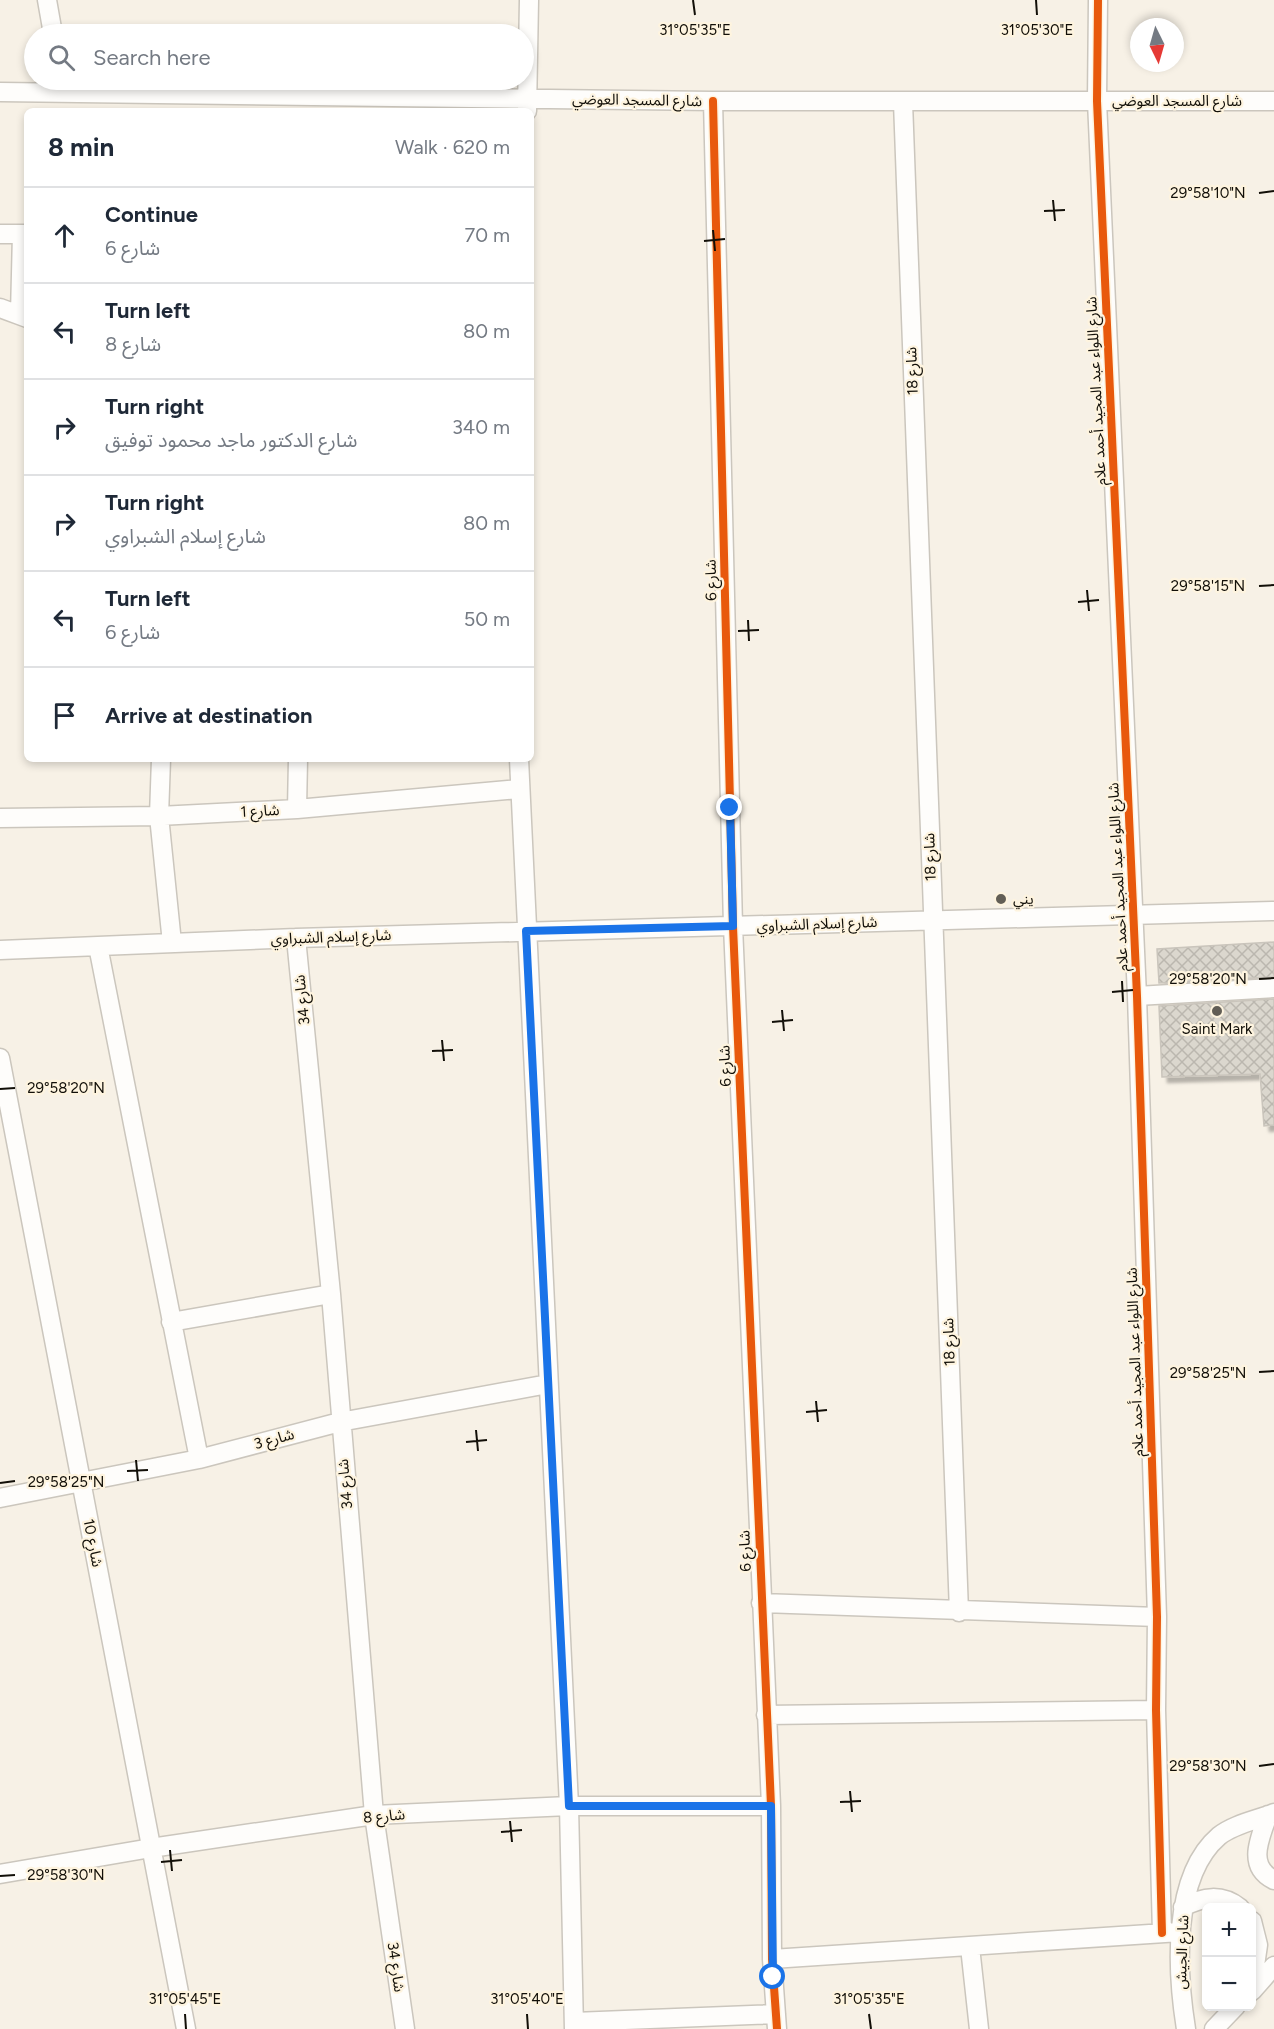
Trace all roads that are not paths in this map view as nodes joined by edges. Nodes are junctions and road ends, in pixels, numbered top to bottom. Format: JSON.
{"nodes":[{"id":1,"x":47,"y":0,"type":"edge"},
{"id":2,"x":529,"y":0,"type":"edge"},
{"id":3,"x":1098,"y":0,"type":"edge"},
{"id":4,"x":51,"y":24,"type":"edge"},
{"id":5,"x":529,"y":24,"type":"edge"},
{"id":6,"x":24,"y":89,"type":"edge"},
{"id":7,"x":183,"y":90,"type":"edge"},
{"id":8,"x":0,"y":92,"type":"edge"},
{"id":9,"x":713,"y":101,"type":"junction"},
{"id":10,"x":1097,"y":101,"type":"junction"},
{"id":11,"x":1274,"y":101,"type":"edge"},
{"id":12,"x":903,"y":102,"type":"junction"},
{"id":13,"x":527,"y":104,"type":"edge"},
{"id":14,"x":0,"y":234,"type":"edge"},
{"id":15,"x":24,"y":234,"type":"edge"},
{"id":16,"x":0,"y":308,"type":"edge"},
{"id":17,"x":24,"y":316,"type":"edge"},
{"id":18,"x":161,"y":762,"type":"edge"},
{"id":19,"x":298,"y":762,"type":"edge"},
{"id":20,"x":519,"y":762,"type":"edge"},
{"id":21,"x":519,"y":789,"type":"junction"},
{"id":22,"x":297,"y":809,"type":"junction"},
{"id":23,"x":159,"y":816,"type":"junction"},
{"id":24,"x":0,"y":818,"type":"edge"},
{"id":25,"x":1274,"y":911,"type":"edge"},
{"id":26,"x":1133,"y":916,"type":"junction"},
{"id":27,"x":932,"y":920,"type":"junction"},
{"id":28,"x":733,"y":926,"type":"junction"},
{"id":29,"x":526,"y":931,"type":"junction"},
{"id":30,"x":296,"y":938,"type":"junction"},
{"id":31,"x":172,"y":943,"type":"junction"},
{"id":32,"x":98,"y":946,"type":"junction"},
{"id":33,"x":0,"y":950,"type":"edge"},
{"id":34,"x":1274,"y":988,"type":"edge"},
{"id":35,"x":1137,"y":996,"type":"junction"},
{"id":36,"x":0,"y":1058,"type":"edge"},
{"id":37,"x":331,"y":1294,"type":"junction"},
{"id":38,"x":171,"y":1322,"type":"junction"},
{"id":39,"x":548,"y":1384,"type":"junction"},
{"id":40,"x":340,"y":1422,"type":"junction"},
{"id":41,"x":199,"y":1459,"type":"junction"},
{"id":42,"x":81,"y":1482,"type":"junction"},
{"id":43,"x":0,"y":1498,"type":"edge"},
{"id":44,"x":761,"y":1603,"type":"junction"},
{"id":45,"x":959,"y":1612,"type":"junction"},
{"id":46,"x":1157,"y":1617,"type":"junction"},
{"id":47,"x":1156,"y":1710,"type":"junction"},
{"id":48,"x":766,"y":1715,"type":"junction"},
{"id":49,"x":569,"y":1806,"type":"junction"},
{"id":50,"x":771,"y":1806,"type":"junction"},
{"id":51,"x":1271,"y":1814,"type":"edge"},
{"id":52,"x":374,"y":1815,"type":"junction"},
{"id":53,"x":151,"y":1848,"type":"junction"},
{"id":54,"x":0,"y":1874,"type":"edge"},
{"id":55,"x":1274,"y":1880,"type":"edge"},
{"id":56,"x":1234,"y":1903,"type":"edge"},
{"id":57,"x":1184,"y":1907,"type":"junction"},
{"id":58,"x":1256,"y":1928,"type":"edge"},
{"id":59,"x":1171,"y":1933,"type":"junction"},
{"id":60,"x":969,"y":1947,"type":"junction"},
{"id":61,"x":1256,"y":1957,"type":"edge"},
{"id":62,"x":772,"y":1959,"type":"junction"},
{"id":63,"x":1274,"y":1966,"type":"edge"},
{"id":64,"x":1256,"y":1986,"type":"edge"},
{"id":65,"x":1232,"y":2011,"type":"edge"},
{"id":66,"x":776,"y":2022,"type":"edge"},
{"id":67,"x":574,"y":2025,"type":"edge"},
{"id":68,"x":186,"y":2029,"type":"edge"},
{"id":69,"x":405,"y":2029,"type":"edge"},
{"id":70,"x":979,"y":2029,"type":"edge"},
{"id":71,"x":1186,"y":2029,"type":"edge"},
{"id":72,"x":1214,"y":2029,"type":"edge"}],
"edges":[{"from":1,"to":4,"type":"street"},
{"from":2,"to":5,"type":"street"},
{"from":3,"to":10,"type":"street","name":"شارع اللواء عبد المجيد أحمد علام"},
{"from":6,"to":8,"type":"street","name":"شارع المسجد العوضي"},
{"from":7,"to":13,"type":"street","name":"شارع المسجد العوضي"},
{"from":9,"to":12,"type":"street","name":"شارع المسجد العوضي"},
{"from":9,"to":13,"type":"street","name":"شارع المسجد العوضي"},
{"from":9,"to":28,"type":"street","name":"شارع 6"},
{"from":10,"to":11,"type":"street","name":"شارع المسجد العوضي"},
{"from":10,"to":12,"type":"street","name":"شارع المسجد العوضي"},
{"from":10,"to":26,"type":"street","name":"شارع اللواء عبد المجيد أحمد علام"},
{"from":12,"to":27,"type":"street","name":"شارع 18"},
{"from":14,"to":15,"type":"street"},
{"from":15,"to":17,"type":"street"},
{"from":16,"to":17,"type":"street"},
{"from":18,"to":23,"type":"street"},
{"from":19,"to":22,"type":"street"},
{"from":20,"to":21,"type":"street"},
{"from":21,"to":22,"type":"street","name":"شارع 1"},
{"from":21,"to":29,"type":"street"},
{"from":22,"to":23,"type":"street","name":"شارع 1"},
{"from":23,"to":24,"type":"street","name":"شارع 1"},
{"from":23,"to":31,"type":"street"},
{"from":25,"to":26,"type":"street","name":"شارع إسلام الشبراوي"},
{"from":26,"to":27,"type":"street","name":"شارع إسلام الشبراوي"},
{"from":26,"to":35,"type":"street","name":"شارع اللواء عبد المجيد أحمد علام"},
{"from":27,"to":28,"type":"street","name":"شارع إسلام الشبراوي"},
{"from":27,"to":45,"type":"street","name":"شارع 18"},
{"from":28,"to":29,"type":"street","name":"شارع إسلام الشبراوي"},
{"from":28,"to":44,"type":"street","name":"شارع 6"},
{"from":29,"to":30,"type":"street","name":"شارع إسلام الشبراوي"},
{"from":29,"to":39,"type":"street"},
{"from":30,"to":31,"type":"street","name":"شارع إسلام الشبراوي"},
{"from":30,"to":37,"type":"street","name":"شارع 34"},
{"from":31,"to":32,"type":"street","name":"شارع إسلام الشبراوي"},
{"from":32,"to":33,"type":"street","name":"شارع إسلام الشبراوي"},
{"from":32,"to":38,"type":"street"},
{"from":34,"to":35,"type":"street"},
{"from":35,"to":46,"type":"street","name":"شارع اللواء عبد المجيد أحمد علام"},
{"from":36,"to":42,"type":"street","name":"شارع 10"},
{"from":37,"to":38,"type":"street"},
{"from":37,"to":40,"type":"street","name":"شارع 34"},
{"from":38,"to":41,"type":"street"},
{"from":39,"to":40,"type":"street","name":"شارع 3"},
{"from":39,"to":49,"type":"street"},
{"from":40,"to":41,"type":"street","name":"شارع 3"},
{"from":40,"to":52,"type":"street","name":"شارع 34"},
{"from":41,"to":42,"type":"street","name":"شارع 3"},
{"from":42,"to":43,"type":"street","name":"شارع 3"},
{"from":42,"to":53,"type":"street","name":"شارع 10"},
{"from":44,"to":45,"type":"street"},
{"from":44,"to":48,"type":"street","name":"شارع 6"},
{"from":45,"to":46,"type":"street"},
{"from":46,"to":47,"type":"street","name":"شارع اللواء عبد المجيد أحمد علام"},
{"from":47,"to":48,"type":"street"},
{"from":47,"to":59,"type":"street","name":"شارع اللواء عبد المجيد أحمد علام"},
{"from":48,"to":50,"type":"street","name":"شارع 6"},
{"from":49,"to":50,"type":"street","name":"شارع 8"},
{"from":49,"to":52,"type":"street","name":"شارع 8"},
{"from":49,"to":67,"type":"street"},
{"from":50,"to":62,"type":"street","name":"شارع 6"},
{"from":51,"to":55,"type":"street"},
{"from":51,"to":57,"type":"street","name":"شارع الجيش"},
{"from":52,"to":53,"type":"street","name":"شارع 8"},
{"from":52,"to":69,"type":"street","name":"شارع 34"},
{"from":53,"to":54,"type":"street","name":"شارع 8"},
{"from":53,"to":68,"type":"street","name":"شارع 10"},
{"from":56,"to":57,"type":"street"},
{"from":57,"to":59,"type":"street","name":"شارع الجيش"},
{"from":58,"to":61,"type":"street"},
{"from":59,"to":60,"type":"street"},
{"from":59,"to":71,"type":"street","name":"شارع الجيش"},
{"from":60,"to":62,"type":"street"},
{"from":60,"to":70,"type":"street"},
{"from":62,"to":66,"type":"street","name":"شارع 6"},
{"from":63,"to":64,"type":"street"},
{"from":65,"to":72,"type":"street"},
{"from":66,"to":67,"type":"street"}]}
